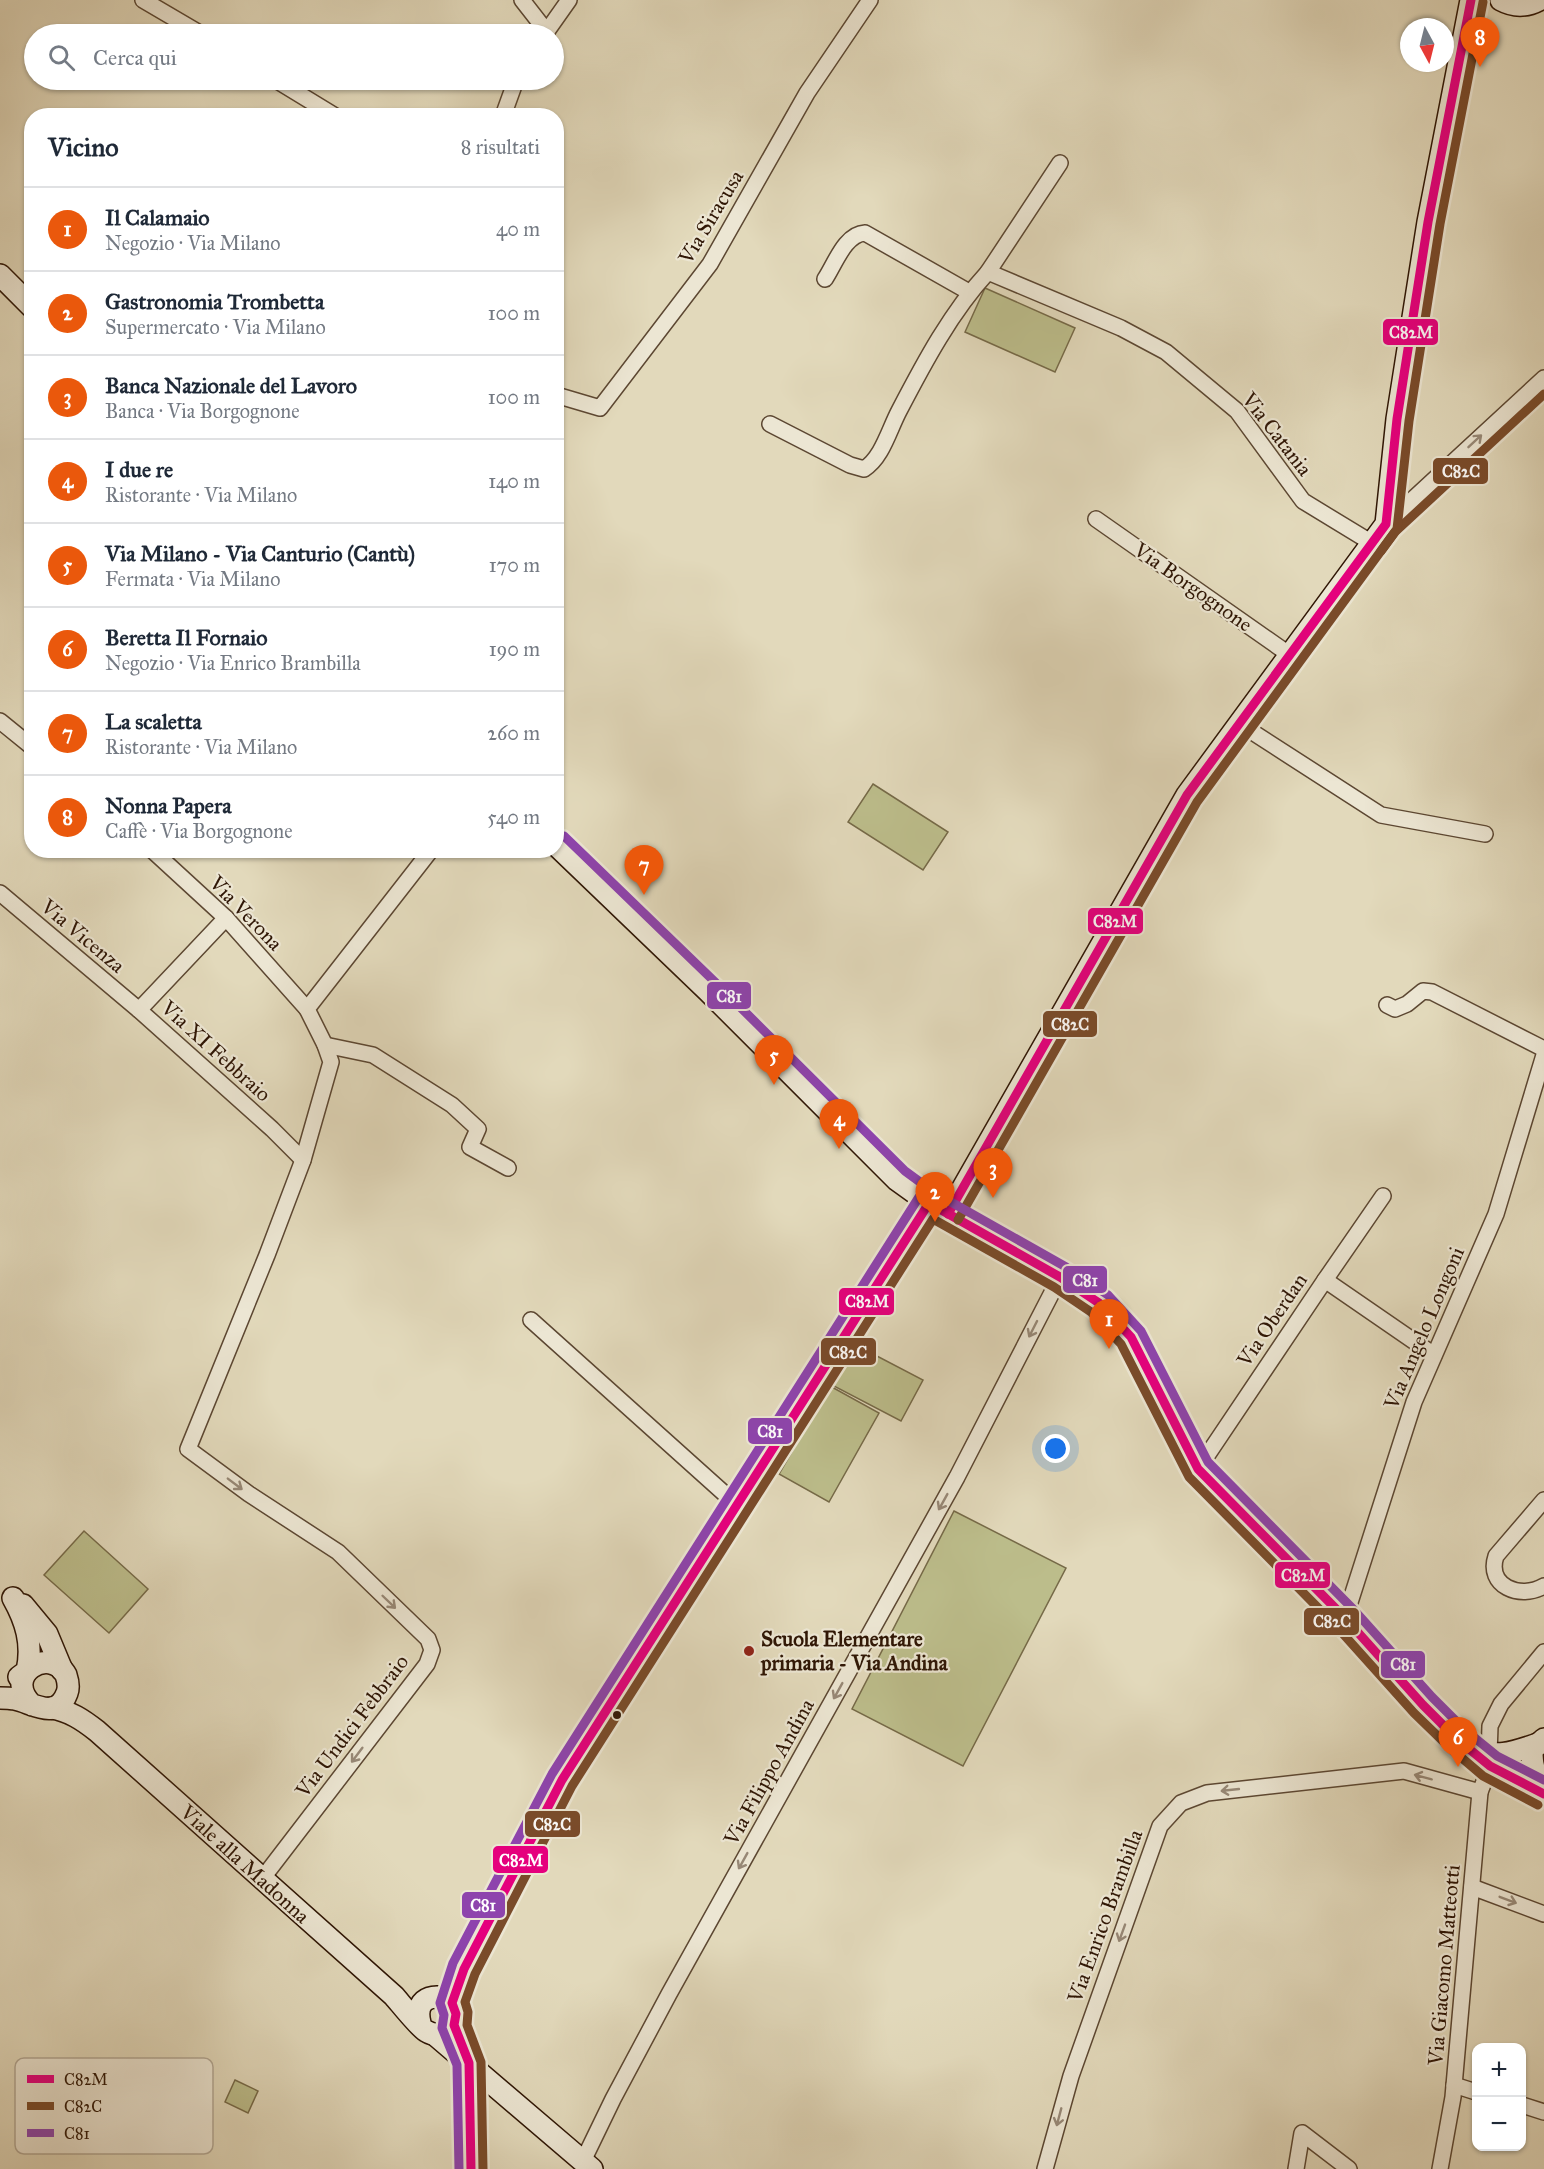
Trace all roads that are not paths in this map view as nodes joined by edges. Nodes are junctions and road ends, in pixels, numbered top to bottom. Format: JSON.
{"nodes":[{"id":1,"x":143,"y":0,"type":"edge"},
{"id":2,"x":522,"y":0,"type":"edge"},
{"id":3,"x":569,"y":0,"type":"edge"},
{"id":4,"x":870,"y":0,"type":"edge"},
{"id":5,"x":1539,"y":0,"type":"edge"},
{"id":6,"x":1499,"y":1,"type":"edge"},
{"id":7,"x":1470,"y":5,"type":"edge"},
{"id":8,"x":184,"y":24,"type":"edge"},
{"id":9,"x":539,"y":24,"type":"edge"},
{"id":10,"x":552,"y":24,"type":"edge"},
{"id":11,"x":292,"y":90,"type":"edge"},
{"id":12,"x":512,"y":90,"type":"edge"},
{"id":13,"x":322,"y":108,"type":"edge"},
{"id":14,"x":506,"y":108,"type":"edge"},
{"id":15,"x":1060,"y":163,"type":"dead end"},
{"id":16,"x":988,"y":272,"type":"junction"},
{"id":17,"x":0,"y":275,"type":"edge"},
{"id":18,"x":825,"y":279,"type":"dead end"},
{"id":19,"x":969,"y":292,"type":"junction"},
{"id":20,"x":24,"y":299,"type":"edge"},
{"id":21,"x":1544,"y":378,"type":"edge"},
{"id":22,"x":564,"y":397,"type":"edge"},
{"id":23,"x":770,"y":424,"type":"dead end"},
{"id":24,"x":1096,"y":519,"type":"dead end"},
{"id":25,"x":1386,"y":524,"type":"junction"},
{"id":26,"x":1372,"y":543,"type":"junction"},
{"id":27,"x":1290,"y":655,"type":"junction"},
{"id":28,"x":0,"y":720,"type":"edge"},
{"id":29,"x":1240,"y":723,"type":"junction"},
{"id":30,"x":24,"y":740,"type":"edge"},
{"id":31,"x":1485,"y":834,"type":"dead end"},
{"id":32,"x":564,"y":853,"type":"edge"},
{"id":33,"x":161,"y":858,"type":"edge"},
{"id":34,"x":425,"y":858,"type":"edge"},
{"id":35,"x":0,"y":893,"type":"edge"},
{"id":36,"x":226,"y":918,"type":"junction"},
{"id":37,"x":1387,"y":1005,"type":"dead end"},
{"id":38,"x":307,"y":1009,"type":"junction"},
{"id":39,"x":139,"y":1010,"type":"junction"},
{"id":40,"x":325,"y":1045,"type":"junction"},
{"id":41,"x":1544,"y":1049,"type":"edge"},
{"id":42,"x":1544,"y":1055,"type":"edge"},
{"id":43,"x":303,"y":1160,"type":"junction"},
{"id":44,"x":508,"y":1168,"type":"dead end"},
{"id":45,"x":1383,"y":1196,"type":"dead end"},
{"id":46,"x":929,"y":1203,"type":"junction"},
{"id":47,"x":948,"y":1214,"type":"junction"},
{"id":48,"x":1060,"y":1277,"type":"junction"},
{"id":49,"x":1324,"y":1280,"type":"junction"},
{"id":50,"x":531,"y":1320,"type":"dead end"},
{"id":51,"x":1434,"y":1355,"type":"junction"},
{"id":52,"x":1198,"y":1469,"type":"junction"},
{"id":53,"x":1544,"y":1500,"type":"edge"},
{"id":54,"x":736,"y":1503,"type":"junction"},
{"id":55,"x":1544,"y":1586,"type":"edge"},
{"id":56,"x":7,"y":1595,"type":"edge"},
{"id":57,"x":1345,"y":1618,"type":"junction"},
{"id":58,"x":1544,"y":1653,"type":"edge"},
{"id":59,"x":27,"y":1671,"type":"junction"},
{"id":60,"x":64,"y":1673,"type":"junction"},
{"id":61,"x":0,"y":1689,"type":"edge"},
{"id":62,"x":0,"y":1698,"type":"edge"},
{"id":63,"x":42,"y":1707,"type":"junction"},
{"id":64,"x":97,"y":1731,"type":"junction"},
{"id":65,"x":1541,"y":1742,"type":"edge"},
{"id":66,"x":1483,"y":1757,"type":"junction"},
{"id":67,"x":1544,"y":1782,"type":"edge"},
{"id":68,"x":1480,"y":1791,"type":"junction"},
{"id":69,"x":1544,"y":1794,"type":"edge"},
{"id":70,"x":262,"y":1879,"type":"junction"},
{"id":71,"x":1472,"y":1887,"type":"junction"},
{"id":72,"x":1544,"y":1914,"type":"edge"},
{"id":73,"x":394,"y":1996,"type":"junction"},
{"id":74,"x":438,"y":2000,"type":"junction"},
{"id":75,"x":454,"y":2025,"type":"junction"},
{"id":76,"x":427,"y":2029,"type":"junction"},
{"id":77,"x":469,"y":2063,"type":"junction"},
{"id":78,"x":1454,"y":2085,"type":"junction"},
{"id":79,"x":1472,"y":2091,"type":"edge"},
{"id":80,"x":503,"y":2094,"type":"junction"},
{"id":81,"x":470,"y":2101,"type":"junction"},
{"id":82,"x":1526,"y":2107,"type":"edge"},
{"id":83,"x":1544,"y":2112,"type":"edge"},
{"id":84,"x":587,"y":2165,"type":"edge"},
{"id":85,"x":471,"y":2169,"type":"edge"},
{"id":86,"x":1045,"y":2169,"type":"edge"},
{"id":87,"x":1296,"y":2169,"type":"edge"},
{"id":88,"x":1349,"y":2169,"type":"edge"},
{"id":89,"x":1440,"y":2169,"type":"edge"}],
"edges":[{"from":1,"to":8,"type":"street"},
{"from":2,"to":9,"type":"street"},
{"from":3,"to":10,"type":"street"},
{"from":4,"to":22,"type":"street","name":"Via Siracusa"},
{"from":5,"to":6,"type":"street"},
{"from":6,"to":7,"type":"street"},
{"from":7,"to":25,"type":"street"},
{"from":11,"to":13,"type":"street"},
{"from":12,"to":14,"type":"street"},
{"from":15,"to":16,"type":"street"},
{"from":16,"to":19,"type":"street"},
{"from":16,"to":26,"type":"street","name":"Via Catania"},
{"from":17,"to":20,"type":"street"},
{"from":18,"to":19,"type":"street"},
{"from":19,"to":23,"type":"street"},
{"from":25,"to":21,"type":"street","one_way":true},
{"from":24,"to":27,"type":"street","name":"Via Borgognone"},
{"from":25,"to":26,"type":"street"},
{"from":26,"to":27,"type":"street"},
{"from":27,"to":29,"type":"street"},
{"from":28,"to":30,"type":"street"},
{"from":29,"to":31,"type":"street"},
{"from":29,"to":47,"type":"street"},
{"from":32,"to":46,"type":"street"},
{"from":33,"to":36,"type":"street","name":"Via Verona"},
{"from":34,"to":38,"type":"street"},
{"from":35,"to":39,"type":"street","name":"Via Vicenza"},
{"from":36,"to":38,"type":"street","name":"Via Verona"},
{"from":36,"to":39,"type":"street","name":"Via XI Febbraio"},
{"from":37,"to":41,"type":"street"},
{"from":38,"to":40,"type":"street"},
{"from":39,"to":43,"type":"street","name":"Via XI Febbraio"},
{"from":40,"to":43,"type":"street"},
{"from":40,"to":44,"type":"street"},
{"from":42,"to":51,"type":"street","name":"Via Angelo Longoni"},
{"from":43,"to":70,"type":"street","name":"Via Undici Febbraio","one_way":true},
{"from":45,"to":49,"type":"street","name":"Via Oberdan"},
{"from":46,"to":47,"type":"street"},
{"from":46,"to":54,"type":"street"},
{"from":47,"to":48,"type":"street"},
{"from":48,"to":52,"type":"street"},
{"from":48,"to":84,"type":"street","name":"Via Filippo Andina","one_way":true},
{"from":49,"to":51,"type":"street"},
{"from":49,"to":52,"type":"street","name":"Via Oberdan"},
{"from":50,"to":54,"type":"street"},
{"from":51,"to":57,"type":"street","name":"Via Angelo Longoni"},
{"from":52,"to":57,"type":"street"},
{"from":53,"to":55,"type":"street"},
{"from":54,"to":74,"type":"street"},
{"from":56,"to":59,"type":"street"},
{"from":56,"to":60,"type":"street","name":"Viale alla Madonna"},
{"from":57,"to":66,"type":"street"},
{"from":58,"to":66,"type":"street","name":"Via Giacomo Matteotti"},
{"from":59,"to":60,"type":"street"},
{"from":59,"to":61,"type":"street"},
{"from":59,"to":63,"type":"street"},
{"from":60,"to":63,"type":"street"},
{"from":60,"to":64,"type":"street","name":"Viale alla Madonna"},
{"from":62,"to":63,"type":"street","name":"Viale alla Madonna"},
{"from":63,"to":64,"type":"street","name":"Viale alla Madonna"},
{"from":64,"to":70,"type":"street","name":"Viale alla Madonna"},
{"from":65,"to":66,"type":"street"},
{"from":65,"to":67,"type":"street"},
{"from":66,"to":68,"type":"street","name":"Via Giacomo Matteotti"},
{"from":66,"to":69,"type":"street"},
{"from":68,"to":71,"type":"street","name":"Via Giacomo Matteotti"},
{"from":68,"to":86,"type":"street","name":"Via Enrico Brambilla","one_way":true},
{"from":70,"to":73,"type":"street","name":"Viale alla Madonna"},
{"from":71,"to":72,"type":"street","one_way":true},
{"from":71,"to":78,"type":"street","name":"Via Giacomo Matteotti"},
{"from":73,"to":74,"type":"street"},
{"from":73,"to":76,"type":"street","name":"Viale alla Madonna"},
{"from":74,"to":75,"type":"street"},
{"from":74,"to":76,"type":"street"},
{"from":75,"to":76,"type":"street"},
{"from":75,"to":77,"type":"street","name":"Viale alla Madonna"},
{"from":76,"to":77,"type":"street","name":"Viale alla Madonna"},
{"from":77,"to":80,"type":"street","name":"Viale alla Madonna"},
{"from":77,"to":81,"type":"street"},
{"from":78,"to":79,"type":"street"},
{"from":78,"to":89,"type":"street","name":"Via Giacomo Matteotti"},
{"from":80,"to":81,"type":"street"},
{"from":80,"to":84,"type":"street","name":"Viale alla Madonna"},
{"from":81,"to":85,"type":"street"},
{"from":82,"to":83,"type":"street"},
{"from":87,"to":88,"type":"street"}]}
